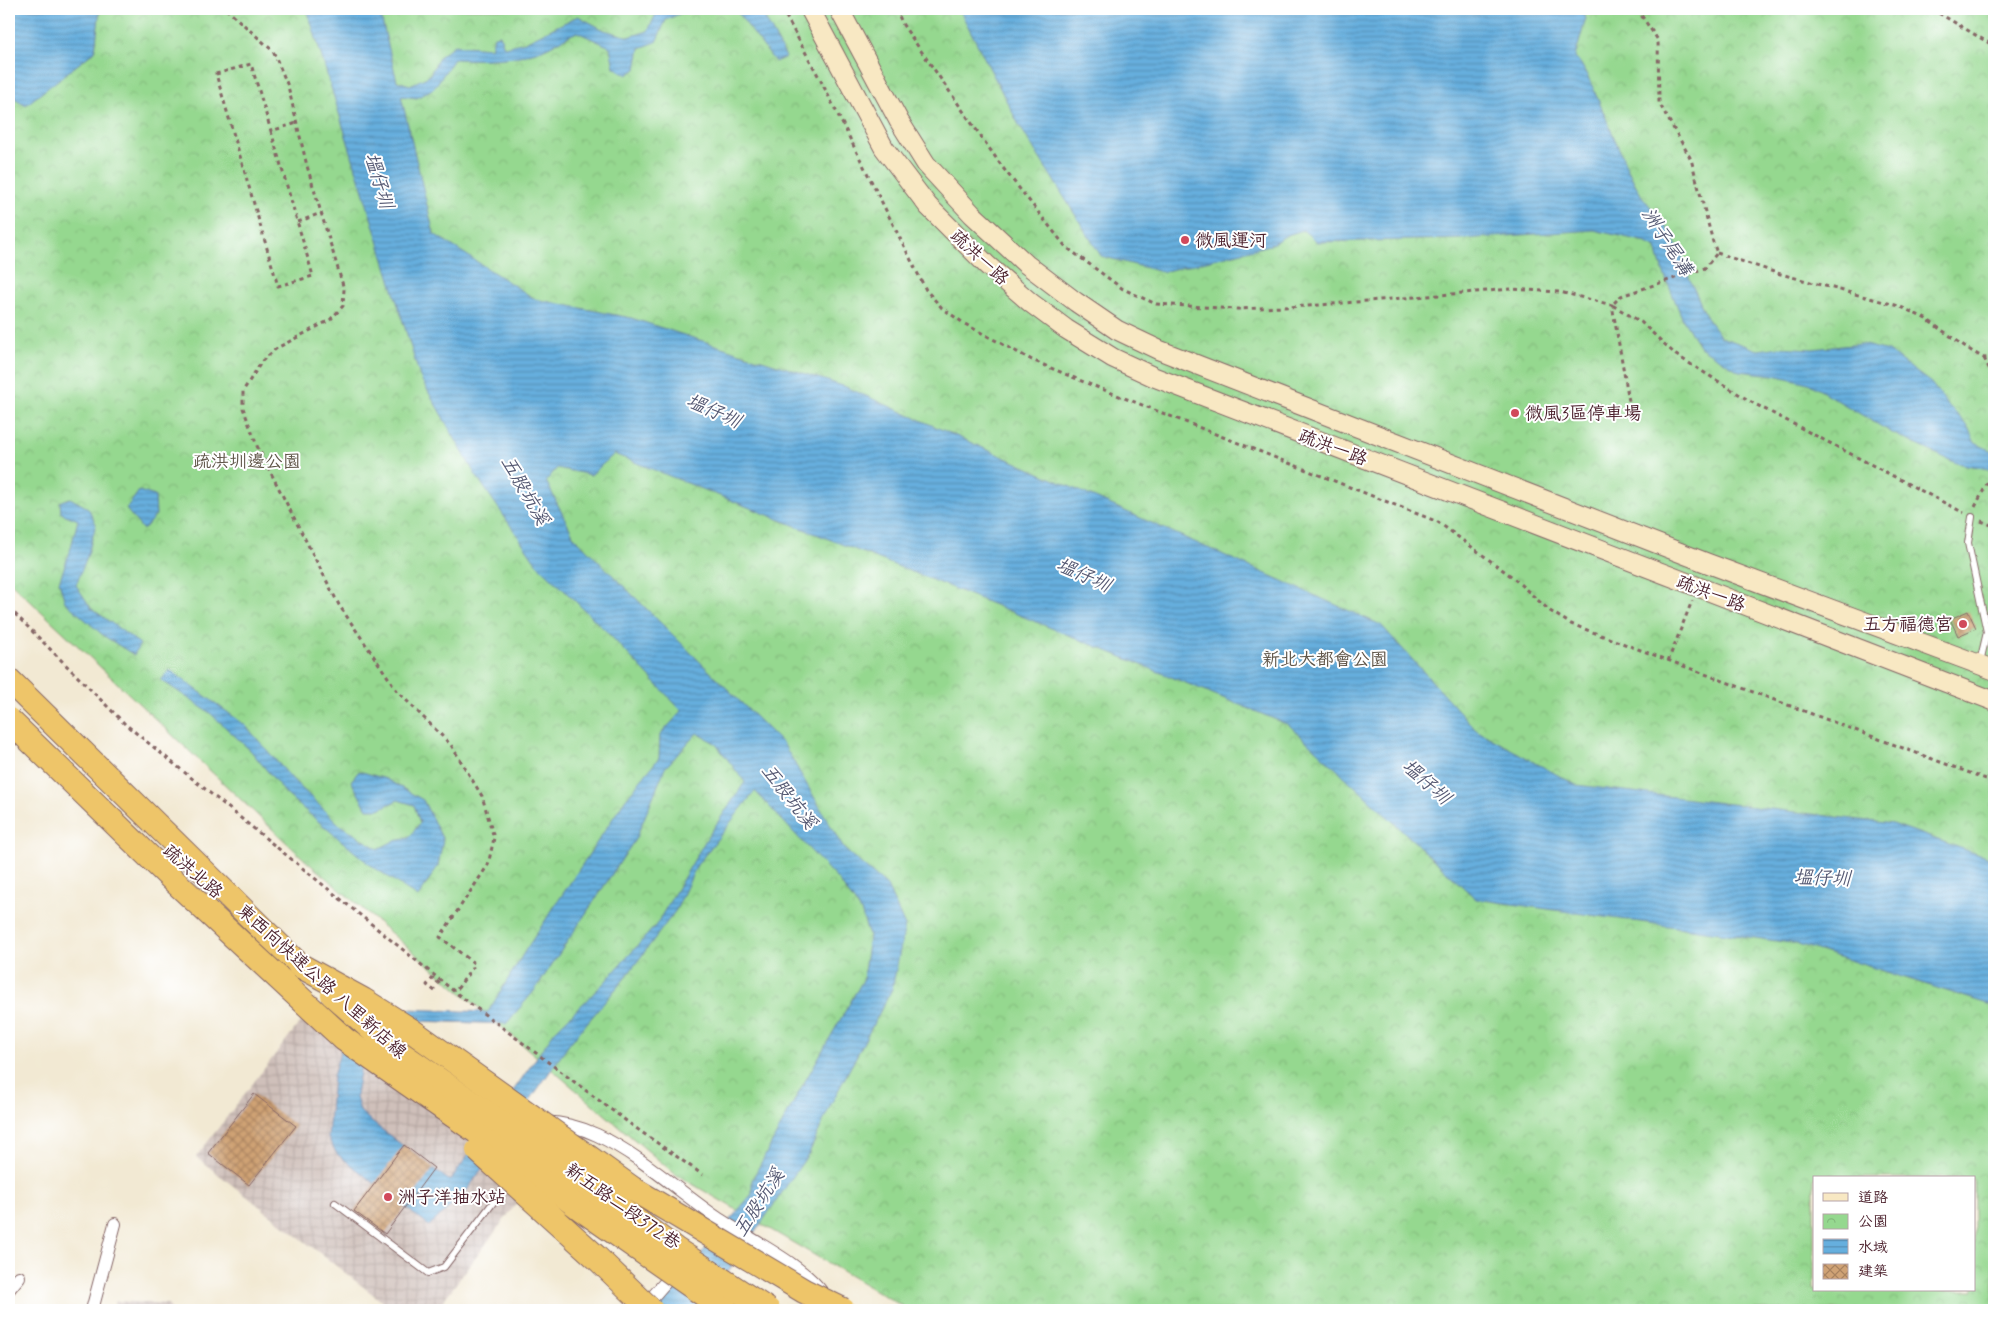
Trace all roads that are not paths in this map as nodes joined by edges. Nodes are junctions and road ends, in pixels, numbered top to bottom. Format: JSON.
{"nodes":[{"id":1,"x":810,"y":9,"type":"edge"},
{"id":2,"x":839,"y":9,"type":"edge"},
{"id":3,"x":1972,"y":517,"type":"road end"},
{"id":4,"x":1986,"y":668,"type":"edge"},
{"id":5,"x":9,"y":680,"type":"edge"},
{"id":6,"x":1994,"y":701,"type":"edge"},
{"id":7,"x":9,"y":720,"type":"edge"},
{"id":8,"x":9,"y":733,"type":"edge"},
{"id":9,"x":299,"y":965,"type":"junction"},
{"id":10,"x":344,"y":1039,"type":"junction"},
{"id":11,"x":468,"y":1118,"type":"junction"},
{"id":12,"x":551,"y":1122,"type":"junction"},
{"id":13,"x":613,"y":1154,"type":"junction"},
{"id":14,"x":525,"y":1160,"type":"junction"},
{"id":15,"x":583,"y":1197,"type":"junction"},
{"id":16,"x":335,"y":1203,"type":"dead end"},
{"id":17,"x":115,"y":1224,"type":"dead end"},
{"id":18,"x":832,"y":1306,"type":"edge"},
{"id":19,"x":92,"y":1310,"type":"edge"},
{"id":20,"x":647,"y":1310,"type":"edge"},
{"id":21,"x":726,"y":1310,"type":"edge"},
{"id":22,"x":768,"y":1310,"type":"edge"},
{"id":23,"x":817,"y":1310,"type":"edge"}],
"edges":[{"from":1,"to":6,"type":"street","name":"疏洪一路"},
{"from":2,"to":4,"type":"street","name":"疏洪一路"},
{"from":3,"to":4,"type":"lane"},
{"from":5,"to":9,"type":"highway","name":"東西向快速公路 八里新店線"},
{"from":7,"to":10,"type":"highway","name":"東西向快速公路 八里新店線","bridge":true},
{"from":8,"to":11,"type":"street","name":"疏洪北路"},
{"from":9,"to":18,"type":"highway","bridge":true},
{"from":9,"to":22,"type":"highway","name":"東西向快速公路 八里新店線","bridge":true},
{"from":10,"to":20,"type":"highway","bridge":true},
{"from":10,"to":21,"type":"highway","name":"東西向快速公路 八里新店線","bridge":true},
{"from":11,"to":12,"type":"street"},
{"from":11,"to":14,"type":"street","name":"疏洪北路"},
{"from":12,"to":13,"type":"street"},
{"from":12,"to":14,"type":"street"},
{"from":13,"to":15,"type":"street"},
{"from":13,"to":18,"type":"street"},
{"from":14,"to":15,"type":"street","name":"新五路二段372巷"},
{"from":14,"to":16,"type":"lane"},
{"from":15,"to":20,"type":"street","name":"新五路二段372巷"},
{"from":17,"to":19,"type":"street"},
{"from":18,"to":23,"type":"street"}]}
